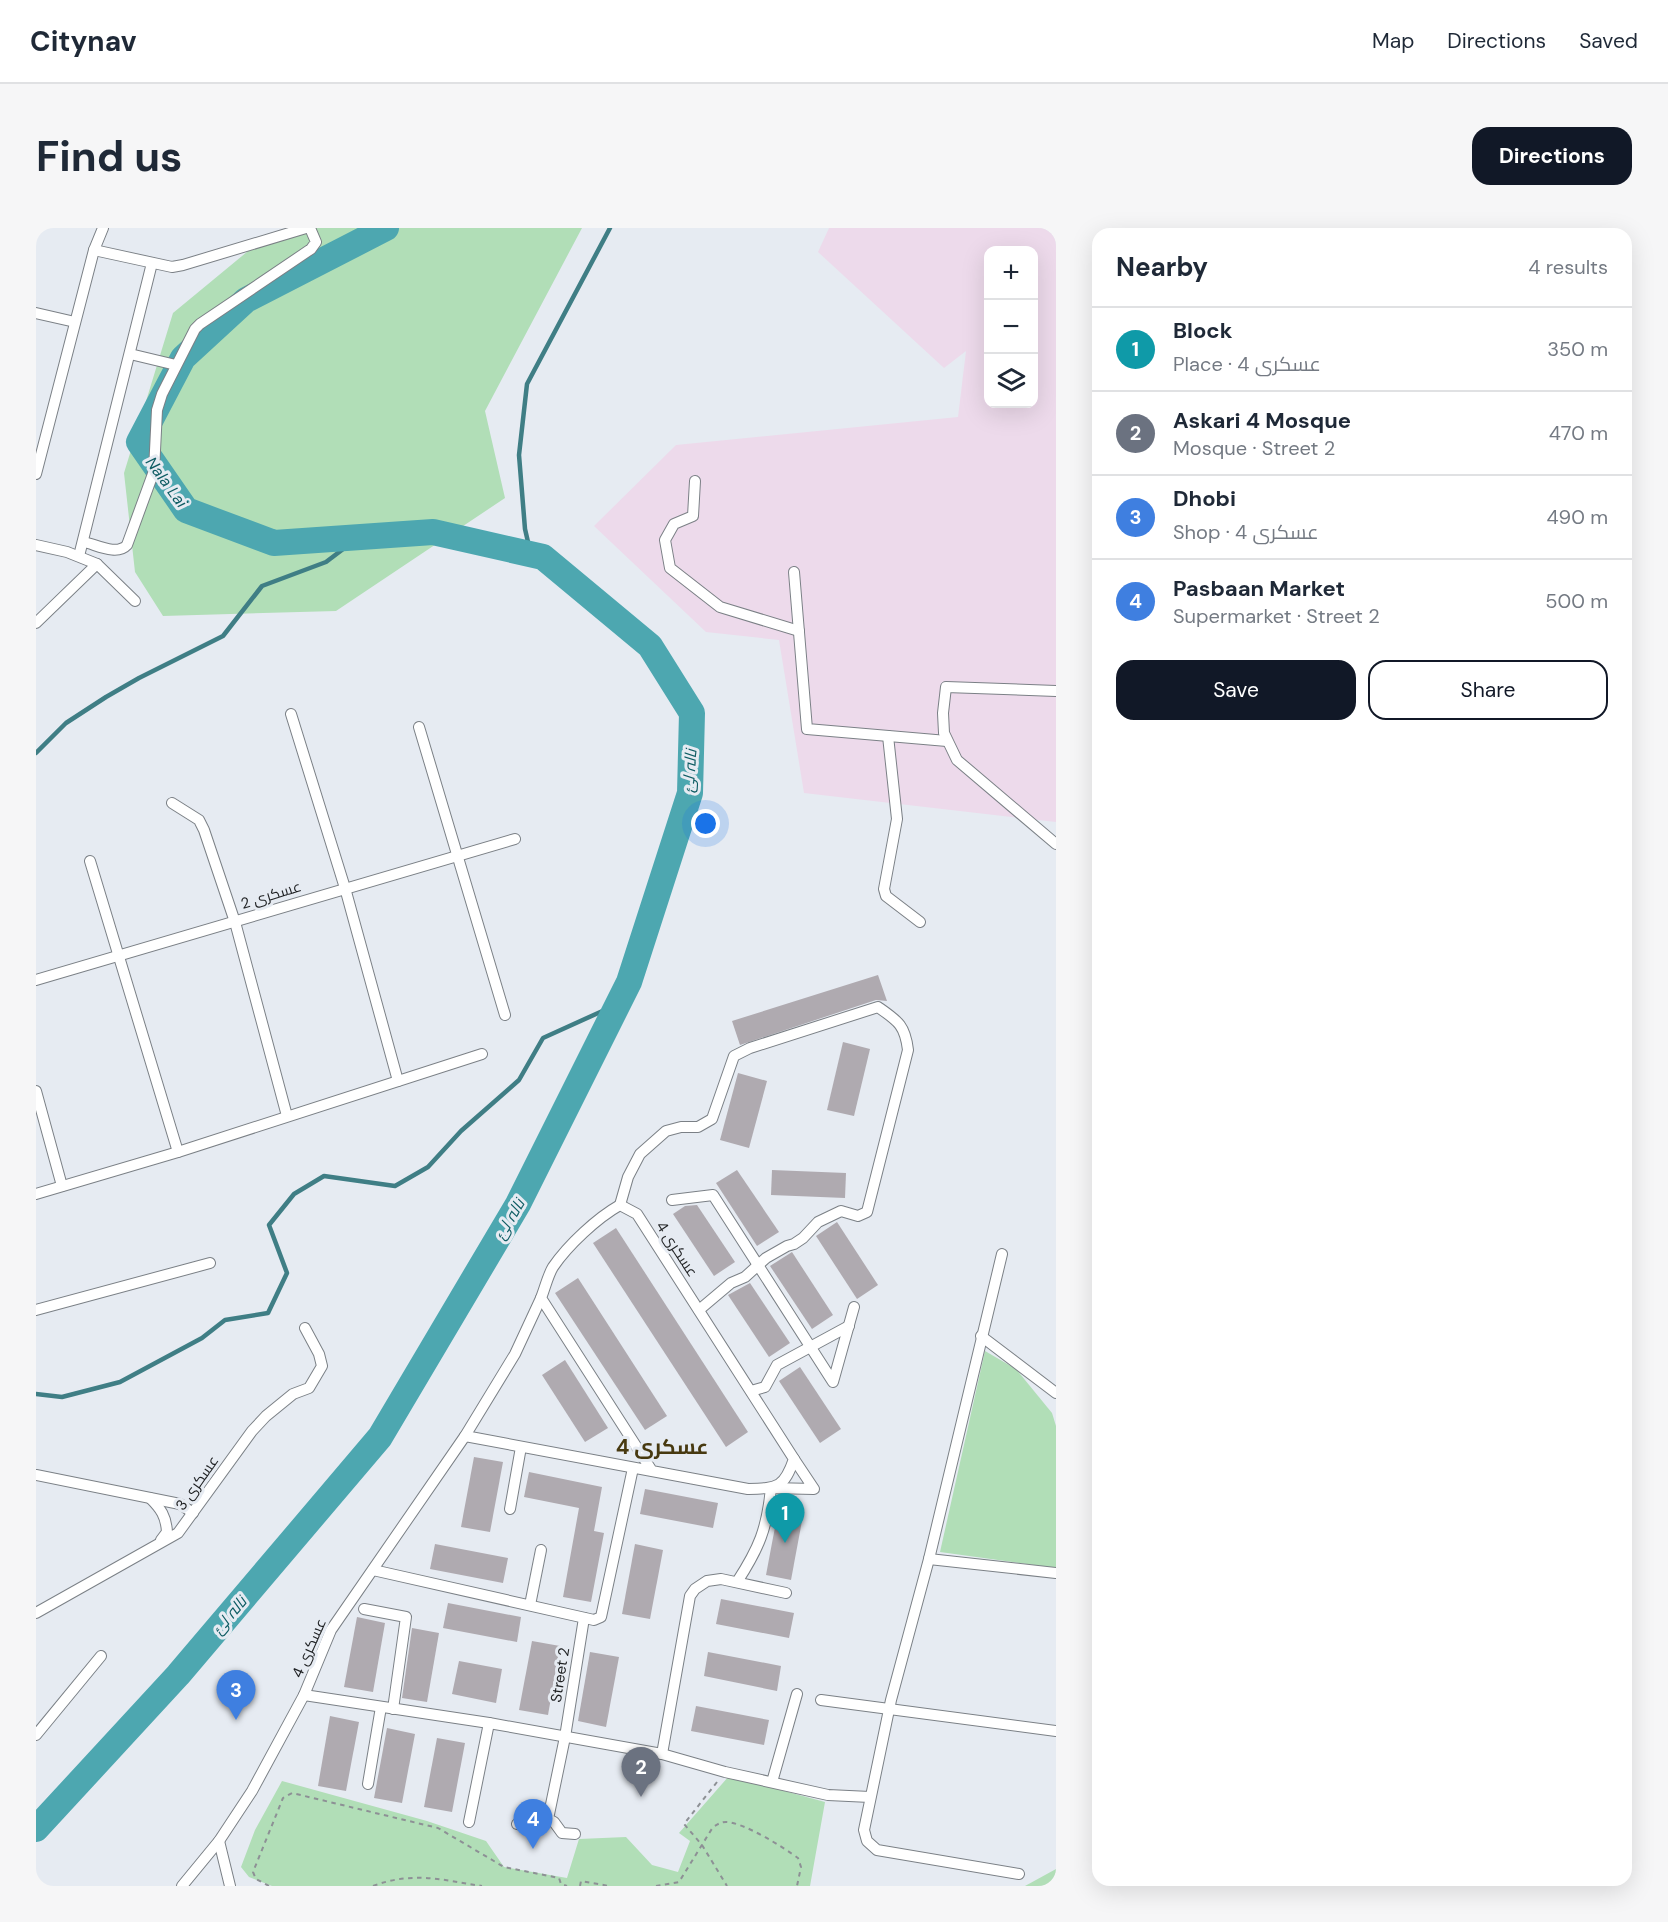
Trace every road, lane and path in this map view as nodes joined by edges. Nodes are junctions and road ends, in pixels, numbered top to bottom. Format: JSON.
{"nodes":[{"id":1,"x":103,"y":228,"type":"edge"},
{"id":2,"x":308,"y":228,"type":"edge"},
{"id":3,"x":94,"y":250,"type":"junction"},
{"id":4,"x":152,"y":263,"type":"junction"},
{"id":5,"x":36,"y":313,"type":"edge"},
{"id":6,"x":75,"y":322,"type":"junction"},
{"id":7,"x":130,"y":354,"type":"junction"},
{"id":8,"x":176,"y":365,"type":"junction"},
{"id":9,"x":36,"y":474,"type":"edge"},
{"id":10,"x":695,"y":481,"type":"dead end"},
{"id":11,"x":84,"y":542,"type":"junction"},
{"id":12,"x":36,"y":545,"type":"edge"},
{"id":13,"x":79,"y":556,"type":"junction"},
{"id":14,"x":97,"y":564,"type":"junction"},
{"id":15,"x":794,"y":572,"type":"dead end"},
{"id":16,"x":135,"y":601,"type":"dead end"},
{"id":17,"x":36,"y":623,"type":"edge"},
{"id":18,"x":799,"y":631,"type":"junction"},
{"id":19,"x":1056,"y":691,"type":"edge"},
{"id":20,"x":291,"y":714,"type":"dead end"},
{"id":21,"x":419,"y":727,"type":"dead end"},
{"id":22,"x":888,"y":736,"type":"junction"},
{"id":23,"x":947,"y":741,"type":"junction"},
{"id":24,"x":172,"y":803,"type":"dead end"},
{"id":25,"x":515,"y":839,"type":"dead end"},
{"id":26,"x":1056,"y":844,"type":"edge"},
{"id":27,"x":459,"y":857,"type":"junction"},
{"id":28,"x":90,"y":861,"type":"dead end"},
{"id":29,"x":345,"y":888,"type":"junction"},
{"id":30,"x":235,"y":922,"type":"junction"},
{"id":31,"x":920,"y":922,"type":"dead end"},
{"id":32,"x":119,"y":956,"type":"junction"},
{"id":33,"x":36,"y":980,"type":"edge"},
{"id":34,"x":505,"y":1015,"type":"dead end"},
{"id":35,"x":482,"y":1054,"type":"dead end"},
{"id":36,"x":398,"y":1081,"type":"junction"},
{"id":37,"x":36,"y":1091,"type":"edge"},
{"id":38,"x":287,"y":1116,"type":"junction"},
{"id":39,"x":178,"y":1152,"type":"junction"},
{"id":40,"x":62,"y":1186,"type":"junction"},
{"id":41,"x":36,"y":1194,"type":"edge"},
{"id":42,"x":672,"y":1200,"type":"dead end"},
{"id":43,"x":620,"y":1205,"type":"junction"},
{"id":44,"x":1002,"y":1254,"type":"dead end"},
{"id":45,"x":210,"y":1263,"type":"dead end"},
{"id":46,"x":759,"y":1267,"type":"junction"},
{"id":47,"x":541,"y":1298,"type":"junction"},
{"id":48,"x":854,"y":1306,"type":"dead end"},
{"id":49,"x":37,"y":1307,"type":"edge"},
{"id":50,"x":699,"y":1310,"type":"junction"},
{"id":51,"x":849,"y":1326,"type":"junction"},
{"id":52,"x":305,"y":1328,"type":"dead end"},
{"id":53,"x":981,"y":1336,"type":"junction"},
{"id":54,"x":811,"y":1347,"type":"junction"},
{"id":55,"x":751,"y":1391,"type":"junction"},
{"id":56,"x":1056,"y":1394,"type":"edge"},
{"id":57,"x":465,"y":1436,"type":"junction"},
{"id":58,"x":521,"y":1447,"type":"junction"},
{"id":59,"x":794,"y":1459,"type":"junction"},
{"id":60,"x":633,"y":1468,"type":"junction"},
{"id":61,"x":652,"y":1471,"type":"junction"},
{"id":62,"x":36,"y":1475,"type":"edge"},
{"id":63,"x":771,"y":1488,"type":"junction"},
{"id":64,"x":150,"y":1498,"type":"junction"},
{"id":65,"x":510,"y":1509,"type":"dead end"},
{"id":66,"x":194,"y":1513,"type":"junction"},
{"id":67,"x":159,"y":1543,"type":"junction"},
{"id":68,"x":541,"y":1550,"type":"dead end"},
{"id":69,"x":929,"y":1559,"type":"junction"},
{"id":70,"x":373,"y":1570,"type":"junction"},
{"id":71,"x":1056,"y":1573,"type":"edge"},
{"id":72,"x":737,"y":1582,"type":"junction"},
{"id":73,"x":786,"y":1593,"type":"dead end"},
{"id":74,"x":530,"y":1605,"type":"junction"},
{"id":75,"x":364,"y":1609,"type":"dead end"},
{"id":76,"x":36,"y":1613,"type":"edge"},
{"id":77,"x":584,"y":1618,"type":"junction"},
{"id":78,"x":101,"y":1656,"type":"dead end"},
{"id":79,"x":797,"y":1694,"type":"dead end"},
{"id":80,"x":304,"y":1695,"type":"junction"},
{"id":81,"x":821,"y":1700,"type":"dead end"},
{"id":82,"x":381,"y":1707,"type":"junction"},
{"id":83,"x":393,"y":1709,"type":"junction"},
{"id":84,"x":890,"y":1709,"type":"junction"},
{"id":85,"x":489,"y":1723,"type":"junction"},
{"id":86,"x":1056,"y":1731,"type":"edge"},
{"id":87,"x":36,"y":1735,"type":"edge"},
{"id":88,"x":565,"y":1737,"type":"junction"},
{"id":89,"x":662,"y":1754,"type":"junction"},
{"id":90,"x":725,"y":1772,"type":"junction"},
{"id":91,"x":772,"y":1782,"type":"junction"},
{"id":92,"x":368,"y":1784,"type":"dead end"},
{"id":93,"x":870,"y":1797,"type":"junction"},
{"id":94,"x":548,"y":1819,"type":"junction"},
{"id":95,"x":469,"y":1822,"type":"dead end"},
{"id":96,"x":516,"y":1824,"type":"dead end"},
{"id":97,"x":575,"y":1834,"type":"dead end"},
{"id":98,"x":219,"y":1841,"type":"junction"},
{"id":99,"x":702,"y":1845,"type":"junction"},
{"id":100,"x":1019,"y":1874,"type":"dead end"},
{"id":101,"x":182,"y":1886,"type":"edge"},
{"id":102,"x":230,"y":1886,"type":"edge"},
{"id":103,"x":269,"y":1886,"type":"edge"},
{"id":104,"x":374,"y":1886,"type":"edge"},
{"id":105,"x":482,"y":1886,"type":"edge"},
{"id":106,"x":567,"y":1886,"type":"edge"},
{"id":107,"x":580,"y":1886,"type":"edge"},
{"id":108,"x":609,"y":1886,"type":"edge"},
{"id":109,"x":656,"y":1886,"type":"edge"},
{"id":110,"x":727,"y":1886,"type":"edge"},
{"id":111,"x":797,"y":1886,"type":"edge"}],
"edges":[{"from":1,"to":3,"type":"street"},
{"from":2,"to":4,"type":"street"},
{"from":2,"to":8,"type":"street"},
{"from":3,"to":4,"type":"street"},
{"from":3,"to":6,"type":"street"},
{"from":4,"to":7,"type":"street"},
{"from":5,"to":6,"type":"street"},
{"from":6,"to":9,"type":"street"},
{"from":7,"to":8,"type":"street"},
{"from":7,"to":11,"type":"street"},
{"from":8,"to":11,"type":"street"},
{"from":10,"to":18,"type":"street"},
{"from":11,"to":13,"type":"street"},
{"from":12,"to":13,"type":"street"},
{"from":13,"to":14,"type":"street"},
{"from":14,"to":16,"type":"street"},
{"from":14,"to":17,"type":"street"},
{"from":15,"to":18,"type":"street"},
{"from":18,"to":22,"type":"street"},
{"from":19,"to":23,"type":"street"},
{"from":20,"to":29,"type":"street"},
{"from":21,"to":27,"type":"street"},
{"from":22,"to":23,"type":"street"},
{"from":22,"to":31,"type":"street"},
{"from":23,"to":26,"type":"street"},
{"from":24,"to":30,"type":"street"},
{"from":25,"to":27,"type":"street","name":"عسکری 2"},
{"from":27,"to":29,"type":"street","name":"عسکری 2"},
{"from":27,"to":34,"type":"street"},
{"from":28,"to":32,"type":"street"},
{"from":29,"to":30,"type":"street","name":"عسکری 2"},
{"from":29,"to":36,"type":"street"},
{"from":30,"to":32,"type":"street","name":"عسکری 2"},
{"from":30,"to":38,"type":"street"},
{"from":32,"to":33,"type":"street","name":"عسکری 2"},
{"from":32,"to":39,"type":"street"},
{"from":35,"to":36,"type":"street"},
{"from":36,"to":38,"type":"street"},
{"from":37,"to":40,"type":"street"},
{"from":38,"to":39,"type":"street"},
{"from":39,"to":40,"type":"street"},
{"from":40,"to":41,"type":"street"},
{"from":42,"to":46,"type":"street"},
{"from":43,"to":46,"type":"street"},
{"from":43,"to":47,"type":"street"},
{"from":43,"to":50,"type":"street","name":"عسکری 4"},
{"from":44,"to":53,"type":"street"},
{"from":45,"to":49,"type":"street"},
{"from":46,"to":50,"type":"street"},
{"from":46,"to":54,"type":"street"},
{"from":47,"to":57,"type":"street","name":"عسکری 4"},
{"from":47,"to":61,"type":"street"},
{"from":48,"to":51,"type":"street"},
{"from":50,"to":55,"type":"street","name":"عسکری 4"},
{"from":51,"to":54,"type":"street"},
{"from":51,"to":54,"type":"street"},
{"from":52,"to":66,"type":"street","name":"عسکری 3"},
{"from":53,"to":56,"type":"street"},
{"from":53,"to":69,"type":"street"},
{"from":54,"to":55,"type":"street"},
{"from":55,"to":59,"type":"street","name":"عسکری 4"},
{"from":57,"to":58,"type":"street"},
{"from":57,"to":70,"type":"street","name":"عسکری 4"},
{"from":58,"to":60,"type":"street"},
{"from":58,"to":65,"type":"street"},
{"from":59,"to":63,"type":"street"},
{"from":59,"to":63,"type":"street","name":"عسکری 4"},
{"from":60,"to":61,"type":"street"},
{"from":60,"to":77,"type":"street"},
{"from":61,"to":63,"type":"street"},
{"from":62,"to":64,"type":"street"},
{"from":63,"to":72,"type":"street"},
{"from":64,"to":66,"type":"street"},
{"from":64,"to":67,"type":"street"},
{"from":66,"to":67,"type":"street","name":"عسکری 3"},
{"from":67,"to":76,"type":"street","name":"عسکری 3"},
{"from":68,"to":74,"type":"street"},
{"from":69,"to":71,"type":"street"},
{"from":69,"to":84,"type":"street"},
{"from":70,"to":74,"type":"street"},
{"from":70,"to":80,"type":"street","name":"عسکری 4"},
{"from":72,"to":73,"type":"street"},
{"from":72,"to":89,"type":"street"},
{"from":74,"to":77,"type":"street"},
{"from":75,"to":83,"type":"street"},
{"from":77,"to":88,"type":"street","name":"Street 2"},
{"from":78,"to":87,"type":"street"},
{"from":79,"to":91,"type":"street"},
{"from":80,"to":82,"type":"street"},
{"from":80,"to":98,"type":"street","name":"عسکری 4"},
{"from":81,"to":84,"type":"street"},
{"from":82,"to":83,"type":"street"},
{"from":82,"to":92,"type":"street"},
{"from":83,"to":85,"type":"street"},
{"from":84,"to":86,"type":"street"},
{"from":84,"to":93,"type":"street"},
{"from":85,"to":88,"type":"street"},
{"from":85,"to":95,"type":"street"},
{"from":88,"to":89,"type":"street"},
{"from":88,"to":94,"type":"street","name":"Street 2"},
{"from":89,"to":90,"type":"street"},
{"from":90,"to":91,"type":"street"},
{"from":90,"to":99,"type":"path"},
{"from":91,"to":93,"type":"street"},
{"from":93,"to":100,"type":"street"},
{"from":94,"to":96,"type":"street"},
{"from":94,"to":97,"type":"street"},
{"from":98,"to":101,"type":"street","name":"عسکری 4"},
{"from":98,"to":102,"type":"street"},
{"from":99,"to":109,"type":"path"},
{"from":99,"to":110,"type":"path"},
{"from":99,"to":111,"type":"path"},
{"from":103,"to":106,"type":"path"},
{"from":104,"to":105,"type":"path"},
{"from":107,"to":108,"type":"path"}]}
